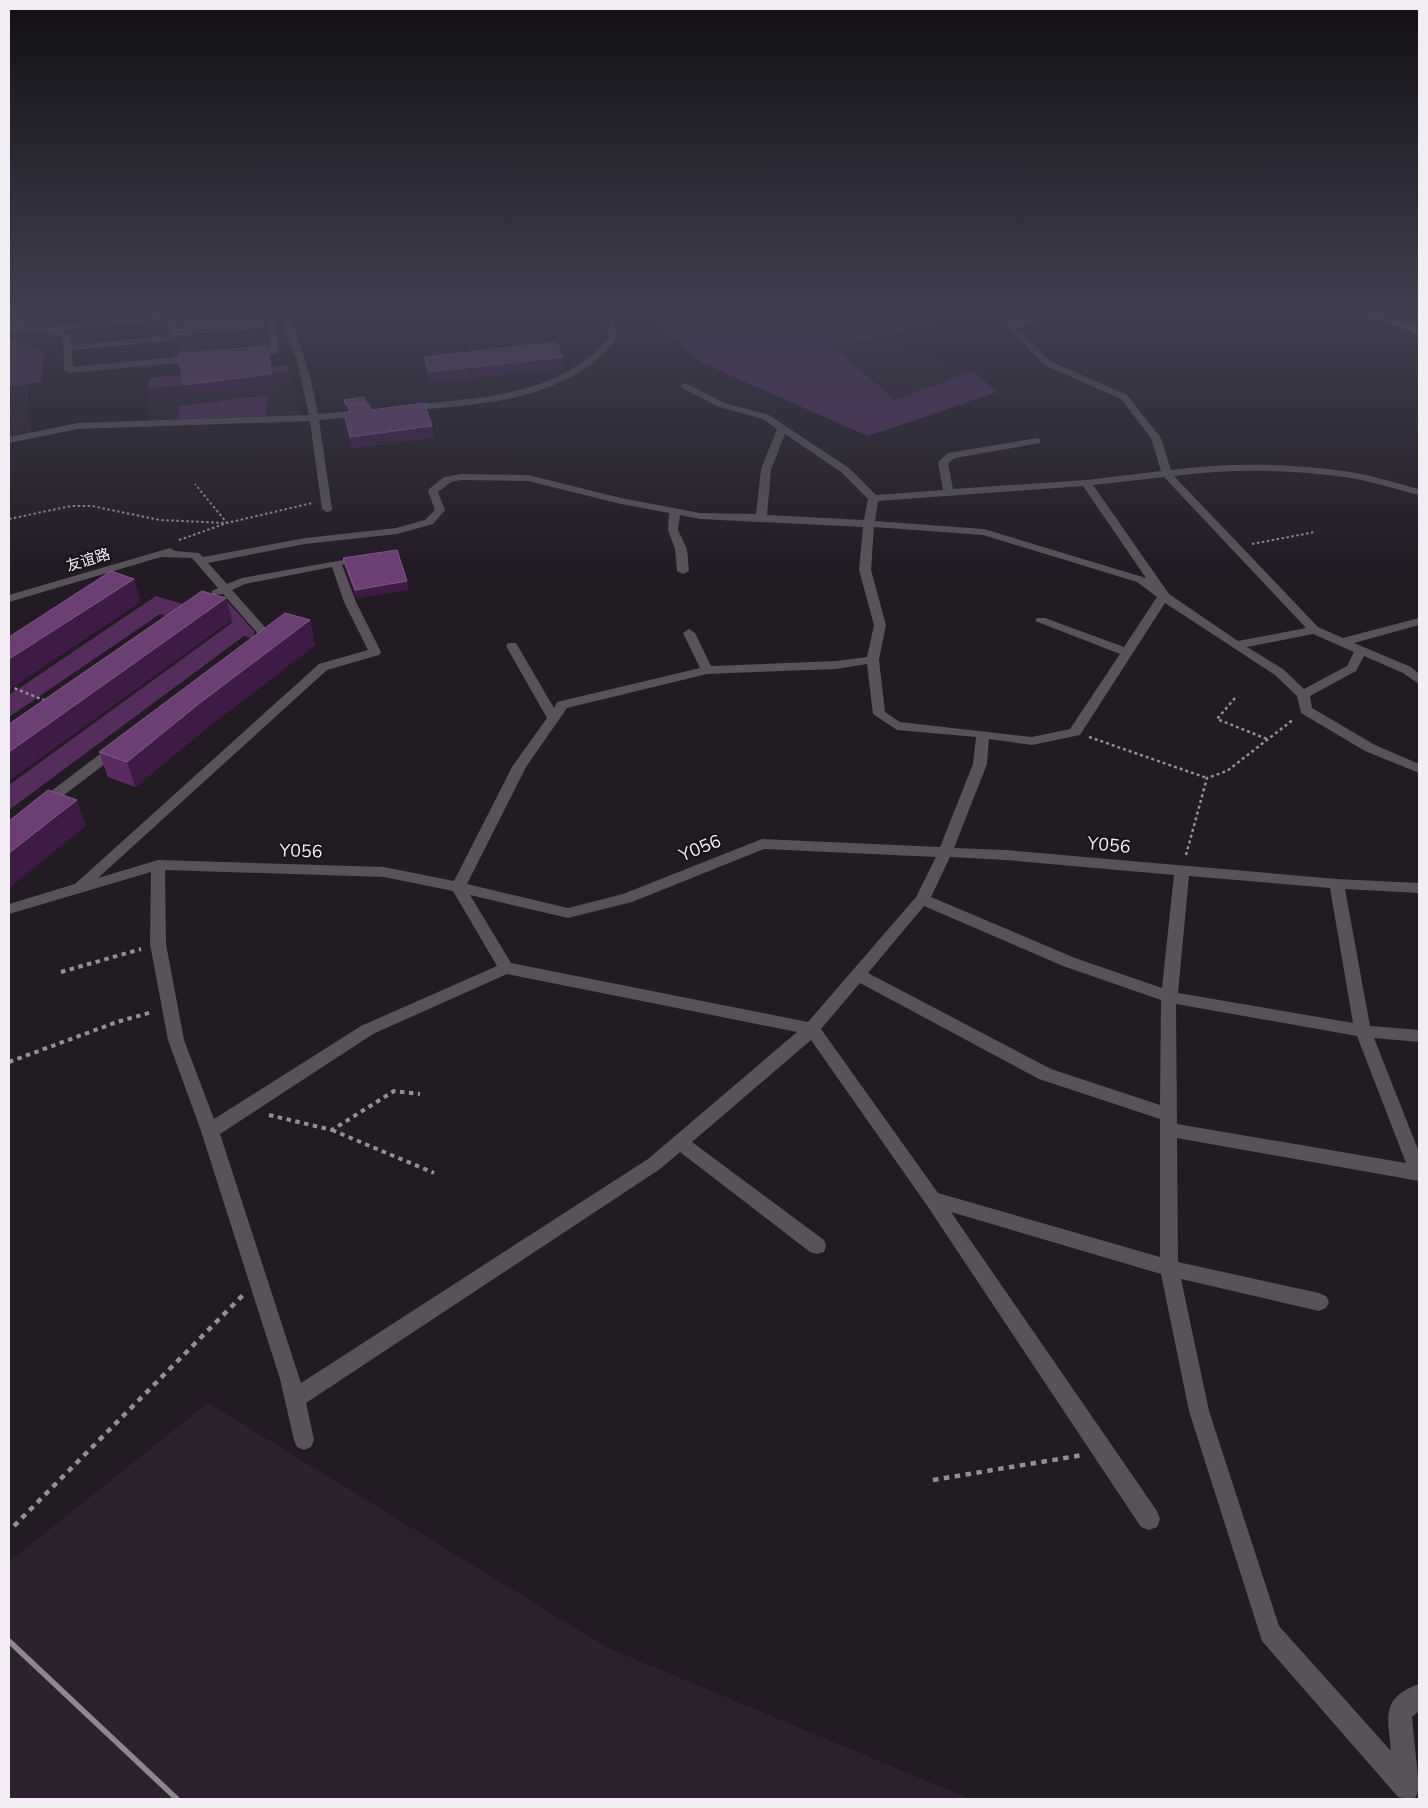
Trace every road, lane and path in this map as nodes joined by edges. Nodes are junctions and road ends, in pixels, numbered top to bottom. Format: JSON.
{"nodes":[{"id":1,"x":310,"y":399,"type":"edge"},
{"id":2,"x":482,"y":399,"type":"edge"},
{"id":3,"x":711,"y":399,"type":"edge"},
{"id":4,"x":1126,"y":399,"type":"edge"},
{"id":5,"x":392,"y":410,"type":"edge"},
{"id":6,"x":372,"y":412,"type":"edge"},
{"id":7,"x":313,"y":417,"type":"junction"},
{"id":8,"x":782,"y":428,"type":"junction"},
{"id":9,"x":9,"y":440,"type":"edge"},
{"id":10,"x":1038,"y":441,"type":"dead end"},
{"id":11,"x":1167,"y":474,"type":"junction"},
{"id":12,"x":1086,"y":483,"type":"junction"},
{"id":13,"x":195,"y":484,"type":"dead end"},
{"id":14,"x":1419,"y":492,"type":"edge"},
{"id":15,"x":948,"y":493,"type":"junction"},
{"id":16,"x":873,"y":498,"type":"junction"},
{"id":17,"x":327,"y":505,"type":"joint"},
{"id":18,"x":674,"y":511,"type":"junction"},
{"id":19,"x":761,"y":518,"type":"junction"},
{"id":20,"x":9,"y":519,"type":"edge"},
{"id":21,"x":227,"y":523,"type":"junction"},
{"id":22,"x":868,"y":523,"type":"junction"},
{"id":23,"x":1315,"y":532,"type":"dead end"},
{"id":24,"x":1236,"y":547,"type":"junction"},
{"id":25,"x":176,"y":549,"type":"dead end"},
{"id":26,"x":156,"y":555,"type":"junction"},
{"id":27,"x":355,"y":559,"type":"edge"},
{"id":28,"x":200,"y":561,"type":"junction"},
{"id":29,"x":336,"y":563,"type":"junction"},
{"id":30,"x":683,"y":571,"type":"dead end"},
{"id":31,"x":224,"y":589,"type":"junction"},
{"id":32,"x":1164,"y":596,"type":"junction"},
{"id":33,"x":207,"y":598,"type":"edge"},
{"id":34,"x":9,"y":599,"type":"edge"},
{"id":35,"x":1041,"y":621,"type":"dead end"},
{"id":36,"x":1419,"y":621,"type":"edge"},
{"id":37,"x":1314,"y":630,"type":"junction"},
{"id":38,"x":689,"y":633,"type":"dead end"},
{"id":39,"x":1342,"y":642,"type":"junction"},
{"id":40,"x":1237,"y":645,"type":"junction"},
{"id":41,"x":512,"y":646,"type":"dead end"},
{"id":42,"x":1361,"y":650,"type":"junction"},
{"id":43,"x":1126,"y":652,"type":"junction"},
{"id":44,"x":243,"y":653,"type":"edge"},
{"id":45,"x":873,"y":660,"type":"junction"},
{"id":46,"x":707,"y":670,"type":"junction"},
{"id":47,"x":1419,"y":680,"type":"edge"},
{"id":48,"x":9,"y":686,"type":"edge"},
{"id":49,"x":1303,"y":695,"type":"junction"},
{"id":50,"x":1236,"y":698,"type":"dead end"},
{"id":51,"x":53,"y":704,"type":"edge"},
{"id":52,"x":1306,"y":710,"type":"junction"},
{"id":53,"x":553,"y":718,"type":"junction"},
{"id":54,"x":1075,"y":732,"type":"junction"},
{"id":55,"x":983,"y":734,"type":"junction"},
{"id":56,"x":1268,"y":740,"type":"junction"},
{"id":57,"x":126,"y":742,"type":"edge"},
{"id":58,"x":1419,"y":769,"type":"edge"},
{"id":59,"x":1207,"y":778,"type":"junction"},
{"id":60,"x":9,"y":830,"type":"edge"},
{"id":61,"x":945,"y":852,"type":"junction"},
{"id":62,"x":158,"y":865,"type":"junction"},
{"id":63,"x":1182,"y":871,"type":"junction"},
{"id":64,"x":1337,"y":884,"type":"junction"},
{"id":65,"x":79,"y":887,"type":"junction"},
{"id":66,"x":458,"y":887,"type":"junction"},
{"id":67,"x":1419,"y":888,"type":"edge"},
{"id":68,"x":922,"y":899,"type":"junction"},
{"id":69,"x":9,"y":909,"type":"edge"},
{"id":70,"x":158,"y":944,"type":"junction"},
{"id":71,"x":506,"y":968,"type":"junction"},
{"id":72,"x":61,"y":972,"type":"dead end"},
{"id":73,"x":858,"y":975,"type":"junction"},
{"id":74,"x":1169,"y":997,"type":"junction"},
{"id":75,"x":170,"y":1007,"type":"junction"},
{"id":76,"x":812,"y":1029,"type":"junction"},
{"id":77,"x":1363,"y":1031,"type":"junction"},
{"id":78,"x":1419,"y":1036,"type":"edge"},
{"id":79,"x":9,"y":1062,"type":"edge"},
{"id":80,"x":420,"y":1094,"type":"dead end"},
{"id":81,"x":244,"y":1109,"type":"junction"},
{"id":82,"x":1168,"y":1122,"type":"junction"},
{"id":83,"x":332,"y":1130,"type":"junction"},
{"id":84,"x":210,"y":1131,"type":"junction"},
{"id":85,"x":680,"y":1142,"type":"junction"},
{"id":86,"x":434,"y":1173,"type":"dead end"},
{"id":87,"x":1419,"y":1173,"type":"edge"},
{"id":88,"x":932,"y":1199,"type":"junction"},
{"id":89,"x":816,"y":1246,"type":"dead end"},
{"id":90,"x":1169,"y":1268,"type":"junction"},
{"id":91,"x":258,"y":1279,"type":"junction"},
{"id":92,"x":1319,"y":1302,"type":"dead end"},
{"id":93,"x":295,"y":1399,"type":"junction"},
{"id":94,"x":304,"y":1440,"type":"dead end"},
{"id":95,"x":1104,"y":1452,"type":"junction"},
{"id":96,"x":933,"y":1480,"type":"dead end"},
{"id":97,"x":1149,"y":1519,"type":"dead end"},
{"id":98,"x":14,"y":1526,"type":"dead end"},
{"id":99,"x":1419,"y":1696,"type":"edge"},
{"id":100,"x":1411,"y":1794,"type":"edge"}],
"edges":[{"from":1,"to":7,"type":"street"},
{"from":2,"to":5,"type":"street"},
{"from":3,"to":8,"type":"street"},
{"from":4,"to":11,"type":"street"},
{"from":6,"to":7,"type":"street"},
{"from":7,"to":9,"type":"street"},
{"from":7,"to":17,"type":"street"},
{"from":8,"to":16,"type":"street"},
{"from":8,"to":19,"type":"street"},
{"from":10,"to":15,"type":"street"},
{"from":11,"to":12,"type":"street"},
{"from":11,"to":14,"type":"street"},
{"from":11,"to":24,"type":"street"},
{"from":12,"to":15,"type":"street"},
{"from":12,"to":32,"type":"street"},
{"from":13,"to":21,"type":"path"},
{"from":15,"to":16,"type":"street"},
{"from":16,"to":22,"type":"street"},
{"from":17,"to":21,"type":"path"},
{"from":18,"to":19,"type":"street"},
{"from":18,"to":28,"type":"street"},
{"from":18,"to":30,"type":"street"},
{"from":19,"to":22,"type":"street"},
{"from":20,"to":21,"type":"path"},
{"from":21,"to":26,"type":"path"},
{"from":22,"to":32,"type":"street"},
{"from":22,"to":45,"type":"street"},
{"from":23,"to":24,"type":"path"},
{"from":24,"to":37,"type":"street"},
{"from":25,"to":26,"type":"street","name":"友谊路"},
{"from":26,"to":28,"type":"street"},
{"from":26,"to":34,"type":"street","name":"友谊路"},
{"from":27,"to":29,"type":"street"},
{"from":28,"to":31,"type":"street"},
{"from":29,"to":31,"type":"street"},
{"from":29,"to":65,"type":"street"},
{"from":31,"to":33,"type":"street"},
{"from":31,"to":44,"type":"street"},
{"from":32,"to":40,"type":"street"},
{"from":32,"to":43,"type":"street"},
{"from":35,"to":43,"type":"street"},
{"from":36,"to":39,"type":"street"},
{"from":37,"to":39,"type":"street"},
{"from":37,"to":40,"type":"street"},
{"from":38,"to":46,"type":"street"},
{"from":39,"to":42,"type":"street"},
{"from":40,"to":49,"type":"street"},
{"from":41,"to":53,"type":"street"},
{"from":42,"to":47,"type":"street"},
{"from":42,"to":49,"type":"street"},
{"from":43,"to":54,"type":"street"},
{"from":45,"to":46,"type":"street"},
{"from":45,"to":55,"type":"street"},
{"from":46,"to":53,"type":"street"},
{"from":48,"to":51,"type":"path"},
{"from":49,"to":52,"type":"street"},
{"from":50,"to":56,"type":"path"},
{"from":52,"to":56,"type":"path"},
{"from":52,"to":58,"type":"street"},
{"from":53,"to":66,"type":"street"},
{"from":54,"to":55,"type":"street"},
{"from":54,"to":59,"type":"path"},
{"from":55,"to":61,"type":"street"},
{"from":56,"to":59,"type":"path"},
{"from":57,"to":60,"type":"street"},
{"from":59,"to":63,"type":"path"},
{"from":61,"to":63,"type":"street","name":"Y056","number":"Y056"},
{"from":61,"to":66,"type":"street","name":"Y056","number":"Y056"},
{"from":61,"to":68,"type":"street"},
{"from":62,"to":65,"type":"street","name":"Y056","number":"Y056"},
{"from":62,"to":66,"type":"street","name":"Y056","number":"Y056"},
{"from":62,"to":70,"type":"street"},
{"from":63,"to":64,"type":"street","name":"Y056","number":"Y056"},
{"from":63,"to":74,"type":"street"},
{"from":64,"to":67,"type":"street","name":"Y056","number":"Y056"},
{"from":64,"to":77,"type":"street"},
{"from":65,"to":69,"type":"street","name":"Y056","number":"Y056"},
{"from":66,"to":71,"type":"street"},
{"from":68,"to":73,"type":"street"},
{"from":68,"to":74,"type":"street"},
{"from":70,"to":72,"type":"path"},
{"from":70,"to":75,"type":"street"},
{"from":71,"to":76,"type":"street"},
{"from":71,"to":81,"type":"street"},
{"from":73,"to":76,"type":"street"},
{"from":73,"to":82,"type":"street"},
{"from":74,"to":77,"type":"street"},
{"from":74,"to":82,"type":"street"},
{"from":75,"to":79,"type":"path"},
{"from":75,"to":84,"type":"street"},
{"from":76,"to":85,"type":"street"},
{"from":76,"to":88,"type":"street"},
{"from":77,"to":78,"type":"street"},
{"from":77,"to":87,"type":"street"},
{"from":80,"to":83,"type":"path"},
{"from":81,"to":83,"type":"path"},
{"from":81,"to":84,"type":"street"},
{"from":82,"to":87,"type":"street"},
{"from":82,"to":90,"type":"street"},
{"from":83,"to":86,"type":"path"},
{"from":84,"to":91,"type":"street"},
{"from":85,"to":89,"type":"street"},
{"from":85,"to":93,"type":"street"},
{"from":88,"to":90,"type":"street"},
{"from":88,"to":95,"type":"street"},
{"from":90,"to":92,"type":"street"},
{"from":90,"to":100,"type":"street"},
{"from":91,"to":93,"type":"street"},
{"from":91,"to":98,"type":"path"},
{"from":93,"to":94,"type":"street"},
{"from":95,"to":96,"type":"path"},
{"from":95,"to":97,"type":"street"},
{"from":99,"to":100,"type":"street"}]}
